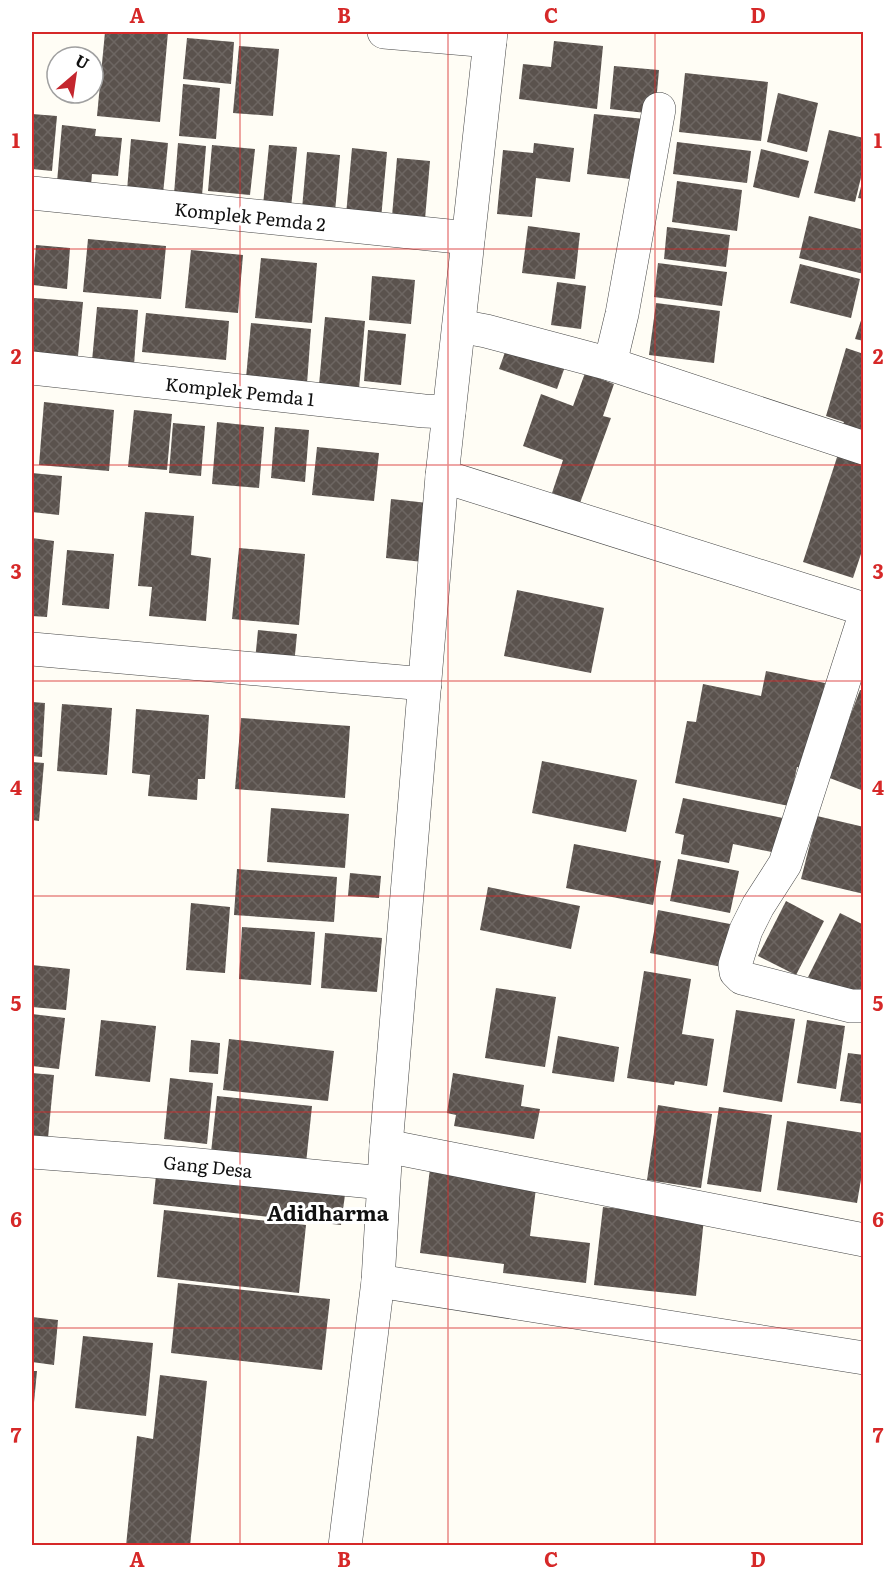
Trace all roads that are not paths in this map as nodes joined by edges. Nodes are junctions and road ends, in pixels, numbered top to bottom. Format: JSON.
{"nodes":[{"id":1,"x":384,"y":32,"type":"edge"},
{"id":2,"x":490,"y":36,"type":"edge"},
{"id":3,"x":659,"y":109,"type":"dead end"},
{"id":4,"x":32,"y":193,"type":"edge"},
{"id":5,"x":468,"y":238,"type":"junction"},
{"id":6,"x":459,"y":326,"type":"junction"},
{"id":7,"x":610,"y":364,"type":"junction"},
{"id":8,"x":32,"y":368,"type":"edge"},
{"id":9,"x":449,"y":412,"type":"junction"},
{"id":10,"x":864,"y":448,"type":"edge"},
{"id":11,"x":442,"y":476,"type":"junction"},
{"id":12,"x":864,"y":609,"type":"edge"},
{"id":13,"x":864,"y":618,"type":"edge"},
{"id":14,"x":32,"y":649,"type":"edge"},
{"id":15,"x":425,"y":684,"type":"junction"},
{"id":16,"x":864,"y":1006,"type":"edge"},
{"id":17,"x":386,"y":1146,"type":"junction"},
{"id":18,"x":32,"y":1152,"type":"edge"},
{"id":19,"x":383,"y":1184,"type":"junction"},
{"id":20,"x":864,"y":1240,"type":"edge"},
{"id":21,"x":378,"y":1281,"type":"junction"},
{"id":22,"x":864,"y":1358,"type":"edge"},
{"id":23,"x":345,"y":1545,"type":"edge"}],
"edges":[{"from":1,"to":2,"type":"street"},
{"from":2,"to":5,"type":"street"},
{"from":3,"to":7,"type":"street"},
{"from":4,"to":5,"type":"street","name":"Komplek Pemda 2"},
{"from":5,"to":6,"type":"street"},
{"from":6,"to":7,"type":"street"},
{"from":6,"to":9,"type":"street"},
{"from":7,"to":10,"type":"street"},
{"from":8,"to":9,"type":"street","name":"Komplek Pemda 1"},
{"from":9,"to":11,"type":"street"},
{"from":11,"to":12,"type":"street"},
{"from":11,"to":15,"type":"street"},
{"from":13,"to":16,"type":"street"},
{"from":14,"to":15,"type":"street"},
{"from":15,"to":17,"type":"street"},
{"from":17,"to":19,"type":"street"},
{"from":17,"to":20,"type":"street"},
{"from":18,"to":19,"type":"street","name":"Gang Desa"},
{"from":19,"to":21,"type":"street"},
{"from":21,"to":22,"type":"street"},
{"from":21,"to":23,"type":"street"}]}
